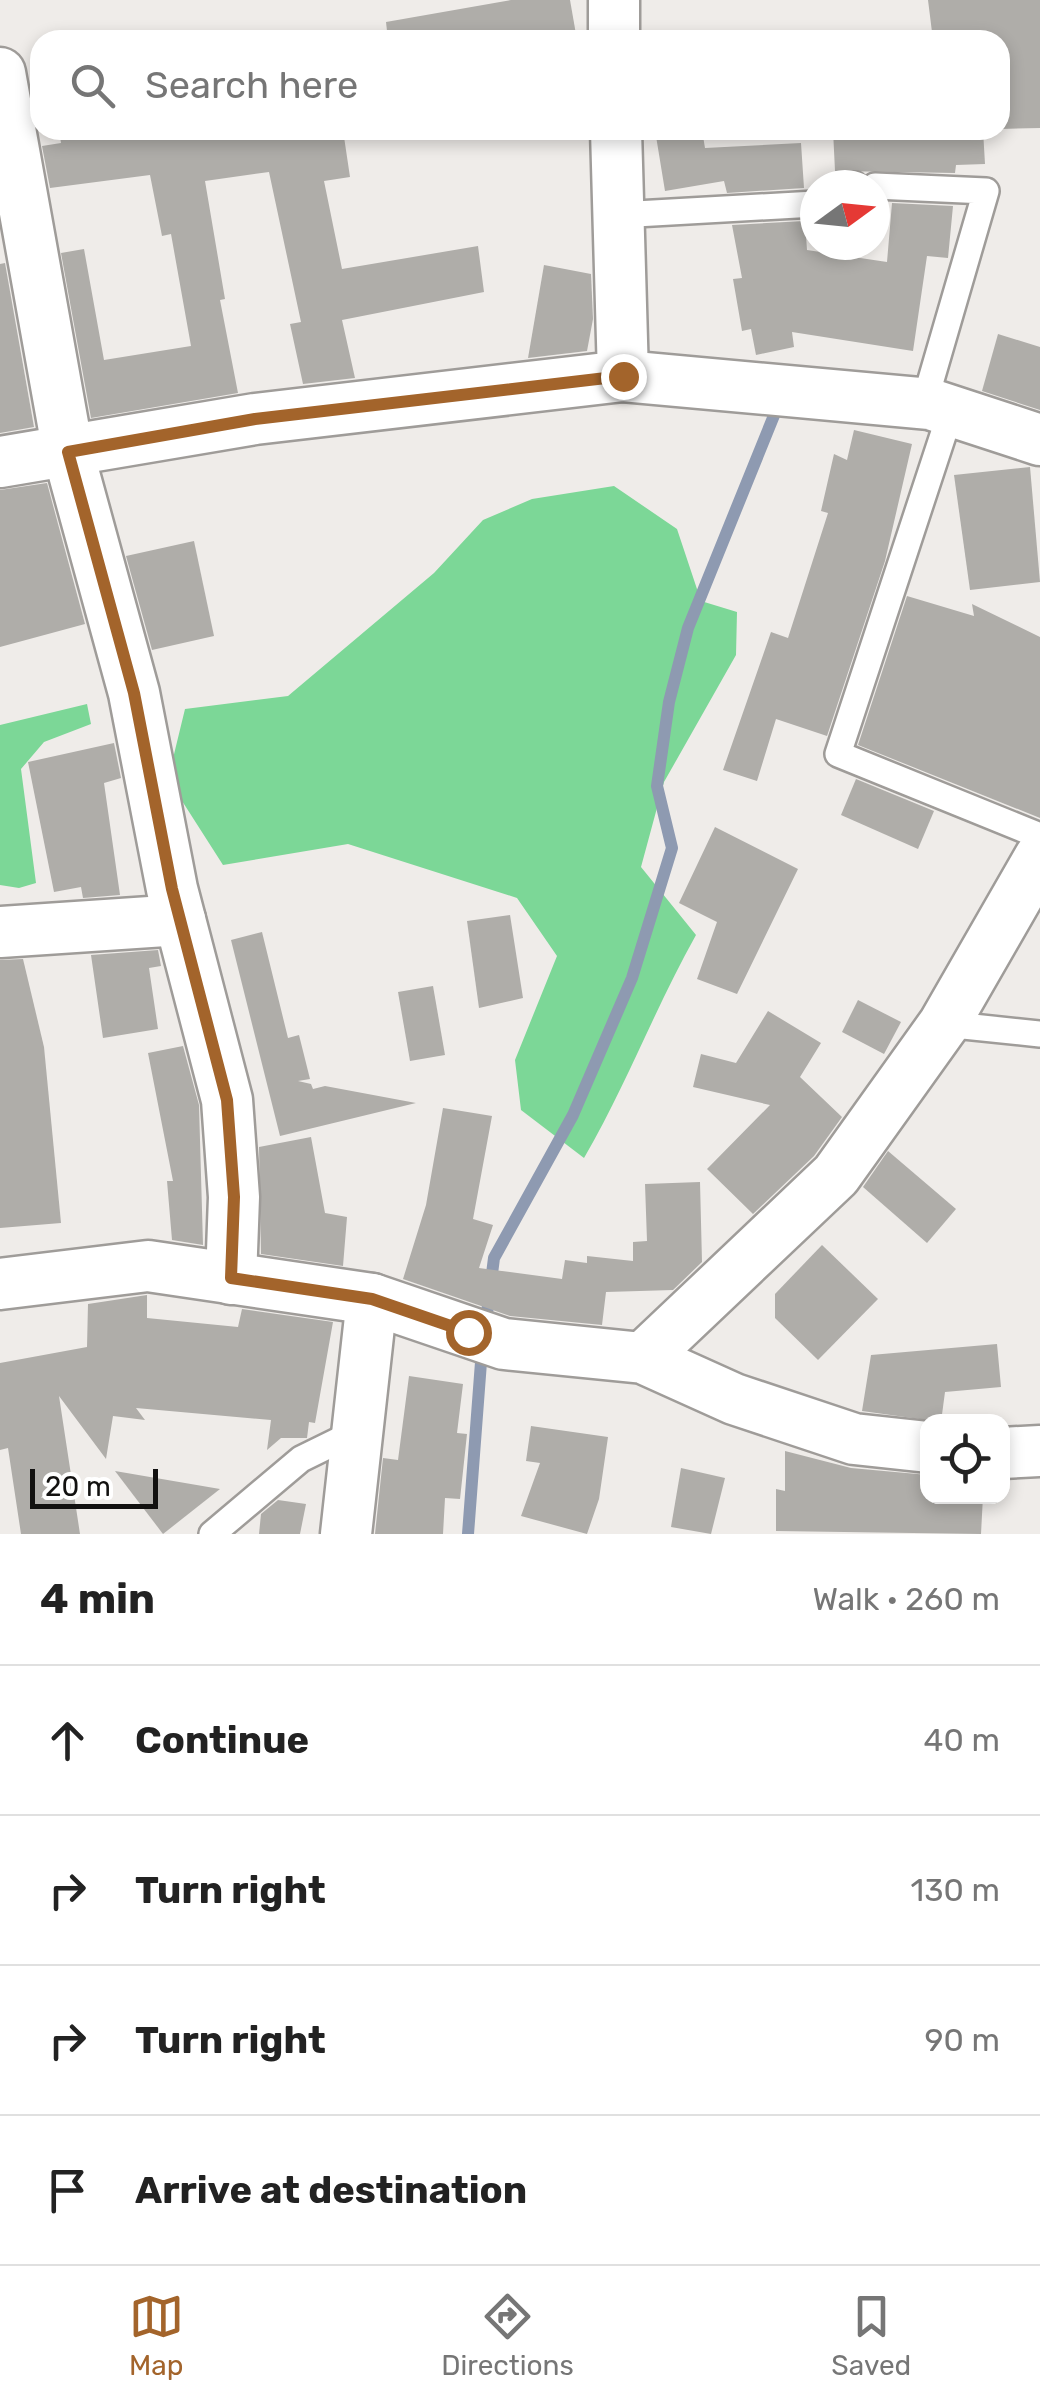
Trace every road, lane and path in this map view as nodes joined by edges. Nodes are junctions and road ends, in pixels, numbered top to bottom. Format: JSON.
{"nodes":[{"id":1,"x":614,"y":0,"type":"edge"},
{"id":2,"x":614,"y":30,"type":"edge"},
{"id":3,"x":0,"y":73,"type":"edge"},
{"id":4,"x":616,"y":140,"type":"edge"},
{"id":5,"x":890,"y":187,"type":"edge"},
{"id":6,"x":800,"y":205,"type":"edge"},
{"id":7,"x":618,"y":215,"type":"junction"},
{"id":8,"x":623,"y":376,"type":"junction"},
{"id":9,"x":938,"y":408,"type":"junction"},
{"id":10,"x":1040,"y":440,"type":"edge"},
{"id":11,"x":68,"y":452,"type":"junction"},
{"id":12,"x":0,"y":462,"type":"edge"},
{"id":13,"x":1040,"y":836,"type":"edge"},
{"id":14,"x":1040,"y":856,"type":"edge"},
{"id":15,"x":180,"y":920,"type":"junction"},
{"id":16,"x":0,"y":932,"type":"edge"},
{"id":17,"x":944,"y":1024,"type":"junction"},
{"id":18,"x":1040,"y":1034,"type":"edge"},
{"id":19,"x":231,"y":1278,"type":"junction"},
{"id":20,"x":0,"y":1284,"type":"edge"},
{"id":21,"x":372,"y":1299,"type":"junction"},
{"id":22,"x":644,"y":1358,"type":"junction"},
{"id":23,"x":356,"y":1432,"type":"junction"},
{"id":24,"x":920,"y":1446,"type":"edge"},
{"id":25,"x":1040,"y":1450,"type":"edge"},
{"id":26,"x":1010,"y":1452,"type":"edge"},
{"id":27,"x":212,"y":1534,"type":"edge"},
{"id":28,"x":346,"y":1534,"type":"edge"}],
"edges":[{"from":1,"to":2,"type":"street"},
{"from":3,"to":11,"type":"street"},
{"from":4,"to":7,"type":"street"},
{"from":5,"to":9,"type":"lane"},
{"from":6,"to":7,"type":"lane"},
{"from":7,"to":8,"type":"street"},
{"from":8,"to":9,"type":"street"},
{"from":8,"to":11,"type":"street"},
{"from":9,"to":10,"type":"street"},
{"from":9,"to":13,"type":"lane"},
{"from":11,"to":12,"type":"street"},
{"from":11,"to":15,"type":"street"},
{"from":14,"to":17,"type":"street"},
{"from":15,"to":16,"type":"street"},
{"from":15,"to":19,"type":"street"},
{"from":17,"to":18,"type":"lane"},
{"from":17,"to":22,"type":"street"},
{"from":19,"to":20,"type":"street"},
{"from":19,"to":21,"type":"street"},
{"from":21,"to":22,"type":"street"},
{"from":21,"to":23,"type":"street"},
{"from":22,"to":24,"type":"street"},
{"from":23,"to":27,"type":"lane"},
{"from":23,"to":28,"type":"street"},
{"from":25,"to":26,"type":"street"}]}
